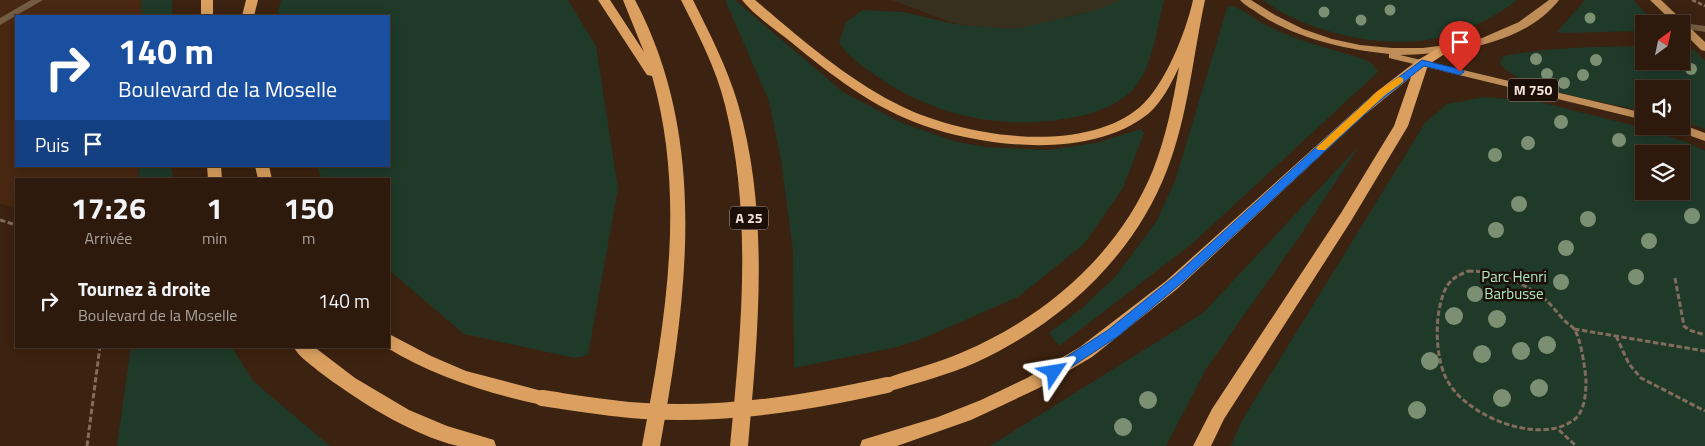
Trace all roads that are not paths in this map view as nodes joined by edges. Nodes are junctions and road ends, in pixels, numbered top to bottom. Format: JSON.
{"nodes":[{"id":1,"x":38,"y":0,"type":"edge"},
{"id":2,"x":207,"y":0,"type":"edge"},
{"id":3,"x":252,"y":0,"type":"edge"},
{"id":4,"x":604,"y":0,"type":"edge"},
{"id":5,"x":629,"y":0,"type":"edge"},
{"id":6,"x":687,"y":0,"type":"edge"},
{"id":7,"x":748,"y":0,"type":"edge"},
{"id":8,"x":1199,"y":0,"type":"edge"},
{"id":9,"x":1245,"y":0,"type":"edge"},
{"id":10,"x":1554,"y":0,"type":"edge"},
{"id":11,"x":1655,"y":0,"type":"edge"},
{"id":12,"x":206,"y":15,"type":"edge"},
{"id":13,"x":248,"y":15,"type":"edge"},
{"id":14,"x":1671,"y":15,"type":"edge"},
{"id":15,"x":1195,"y":18,"type":"junction"},
{"id":16,"x":0,"y":22,"type":"edge"},
{"id":17,"x":1690,"y":26,"type":"edge"},
{"id":18,"x":1705,"y":29,"type":"edge"},
{"id":19,"x":1690,"y":33,"type":"edge"},
{"id":20,"x":1350,"y":46,"type":"junction"},
{"id":21,"x":1445,"y":48,"type":"junction"},
{"id":22,"x":1705,"y":48,"type":"edge"},
{"id":23,"x":1422,"y":63,"type":"junction"},
{"id":24,"x":665,"y":97,"type":"junction"},
{"id":25,"x":1635,"y":115,"type":"edge"},
{"id":26,"x":1690,"y":132,"type":"edge"},
{"id":27,"x":1705,"y":137,"type":"edge"},
{"id":28,"x":390,"y":342,"type":"edge"},
{"id":29,"x":303,"y":348,"type":"edge"},
{"id":30,"x":487,"y":446,"type":"edge"},
{"id":31,"x":651,"y":446,"type":"edge"},
{"id":32,"x":739,"y":446,"type":"edge"},
{"id":33,"x":869,"y":446,"type":"edge"},
{"id":34,"x":1202,"y":446,"type":"edge"}],
"edges":[{"from":1,"to":16,"type":"street"},
{"from":2,"to":12,"type":"highway"},
{"from":3,"to":13,"type":"highway"},
{"from":4,"to":24,"type":"highway"},
{"from":5,"to":24,"type":"highway"},
{"from":6,"to":32,"type":"highway","number":"A 25"},
{"from":7,"to":15,"type":"highway"},
{"from":8,"to":15,"type":"highway"},
{"from":9,"to":20,"type":"main road"},
{"from":10,"to":21,"type":"main road"},
{"from":11,"to":14,"type":"main road"},
{"from":15,"to":28,"type":"highway","bridge":true},
{"from":17,"to":18,"type":"street"},
{"from":19,"to":22,"type":"main road"},
{"from":20,"to":21,"type":"main road"},
{"from":20,"to":23,"type":"main road"},
{"from":21,"to":23,"type":"highway"},
{"from":23,"to":25,"type":"main road","number":"M 750"},
{"from":23,"to":33,"type":"highway"},
{"from":23,"to":34,"type":"highway"},
{"from":24,"to":31,"type":"highway"},
{"from":26,"to":27,"type":"main road"},
{"from":29,"to":30,"type":"highway"}]}
